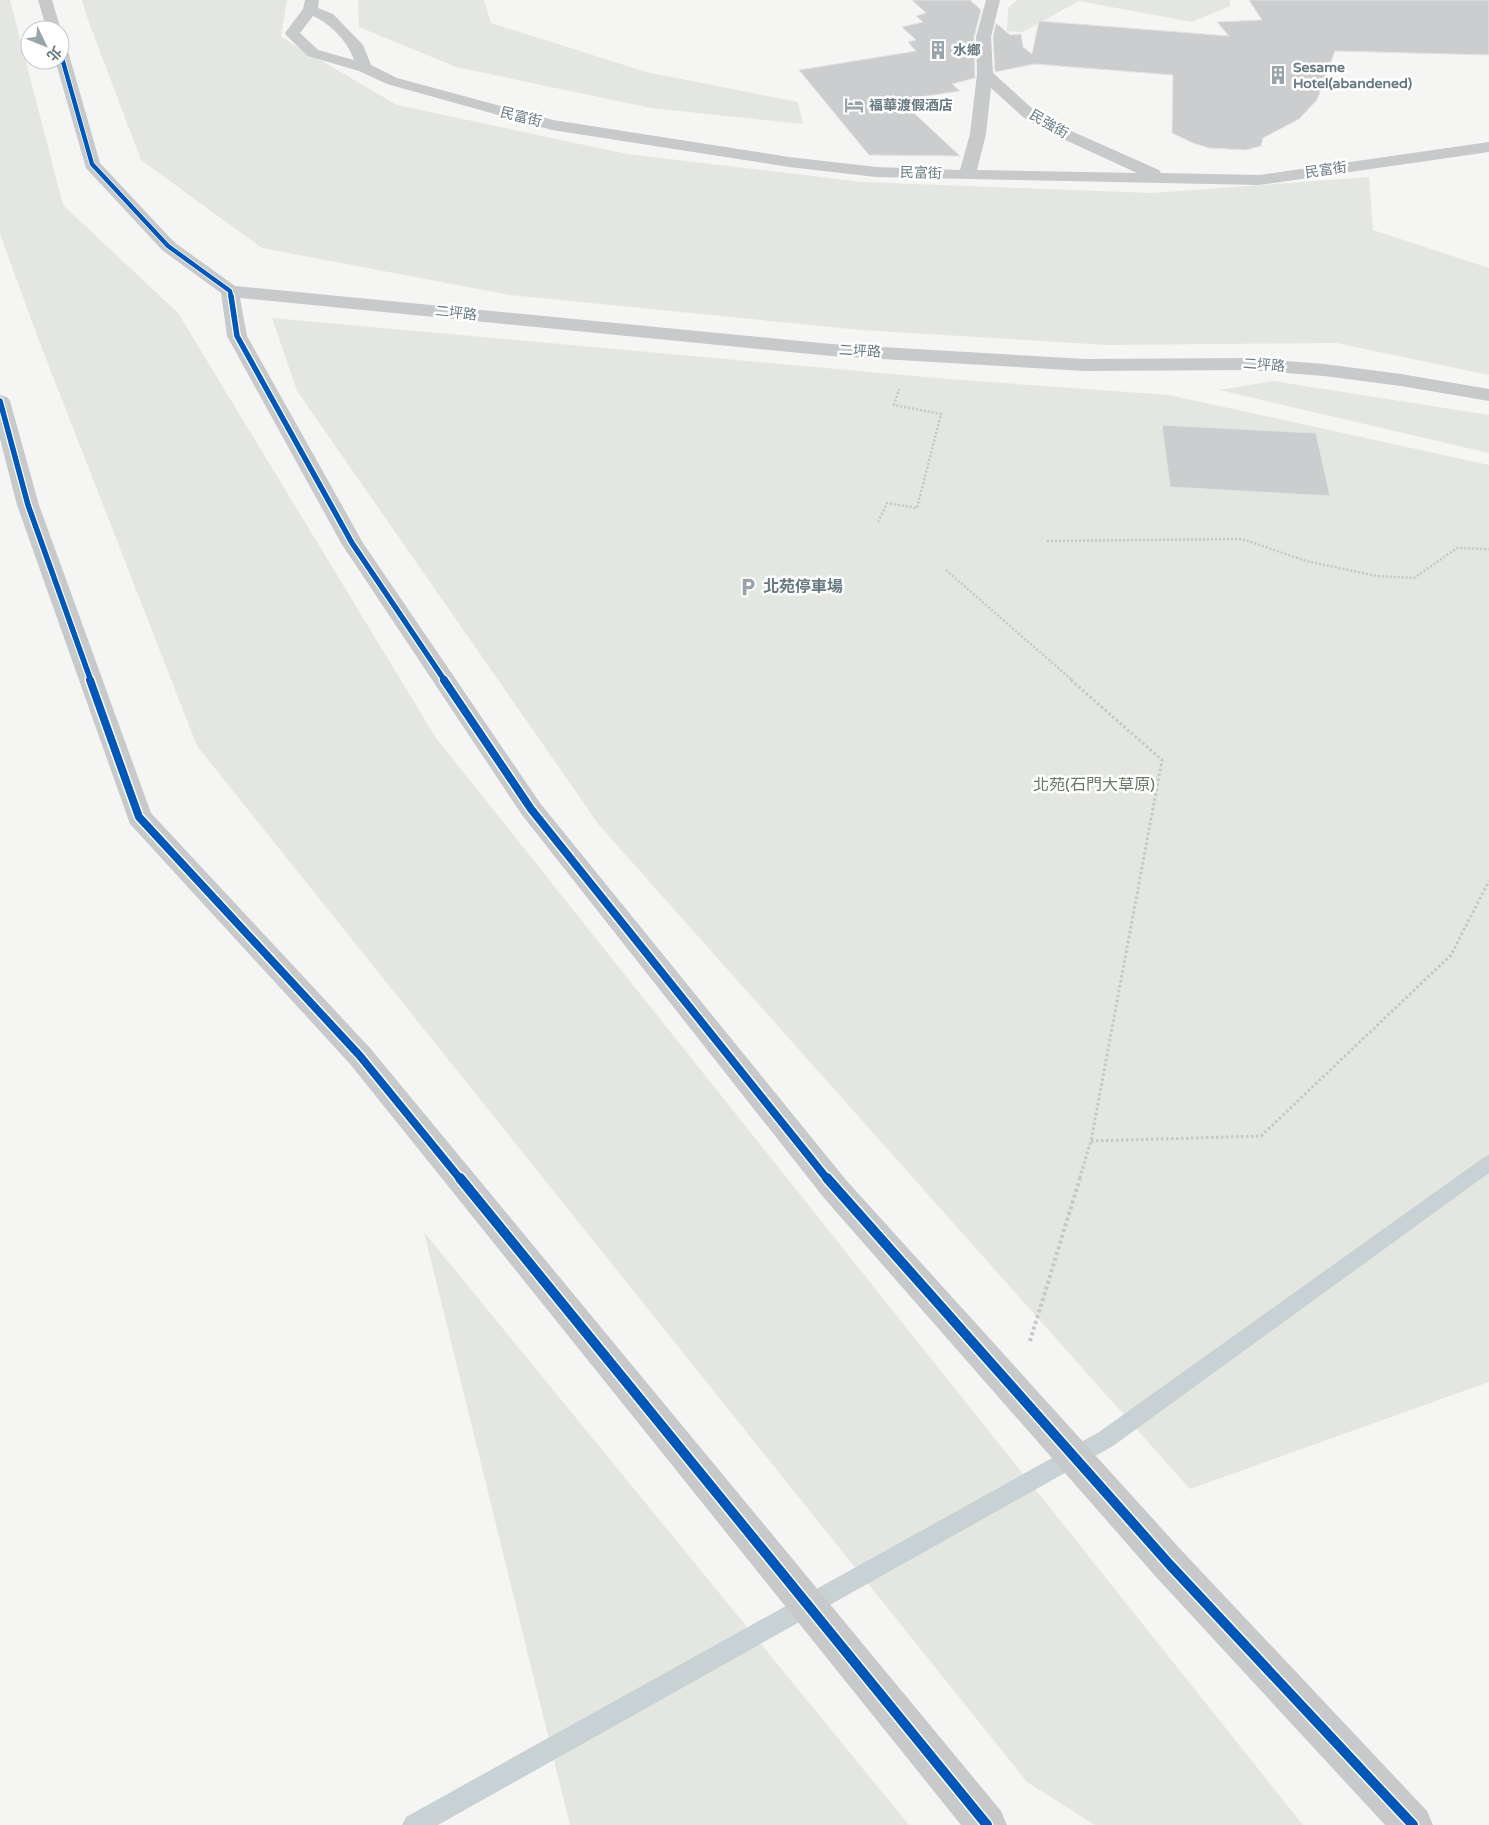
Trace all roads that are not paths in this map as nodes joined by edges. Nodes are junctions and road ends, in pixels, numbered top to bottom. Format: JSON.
{"nodes":[{"id":1,"x":45,"y":0,"type":"edge"},
{"id":2,"x":993,"y":0,"type":"edge"},
{"id":3,"x":311,"y":5,"type":"edge"},
{"id":4,"x":51,"y":20,"type":"edge"},
{"id":5,"x":364,"y":68,"type":"junction"},
{"id":6,"x":65,"y":70,"type":"edge"},
{"id":7,"x":985,"y":74,"type":"junction"},
{"id":8,"x":1489,"y":147,"type":"edge"},
{"id":9,"x":967,"y":175,"type":"junction"},
{"id":10,"x":1163,"y":179,"type":"junction"},
{"id":11,"x":230,"y":291,"type":"junction"},
{"id":12,"x":1489,"y":395,"type":"edge"},
{"id":13,"x":0,"y":400,"type":"edge"},
{"id":14,"x":987,"y":1825,"type":"edge"},
{"id":15,"x":1413,"y":1825,"type":"edge"}],
"edges":[{"from":1,"to":4,"type":"street"},
{"from":2,"to":7,"type":"street"},
{"from":3,"to":5,"type":"street","name":"民富街"},
{"from":3,"to":5,"type":"street","name":"民富街"},
{"from":5,"to":9,"type":"street","name":"民富街"},
{"from":6,"to":11,"type":"street"},
{"from":7,"to":9,"type":"street"},
{"from":7,"to":10,"type":"street","name":"民強街"},
{"from":8,"to":10,"type":"street","name":"民富街"},
{"from":9,"to":10,"type":"street","name":"民富街"},
{"from":11,"to":12,"type":"street","name":"二坪路"},
{"from":11,"to":15,"type":"street"},
{"from":13,"to":14,"type":"street"}]}
